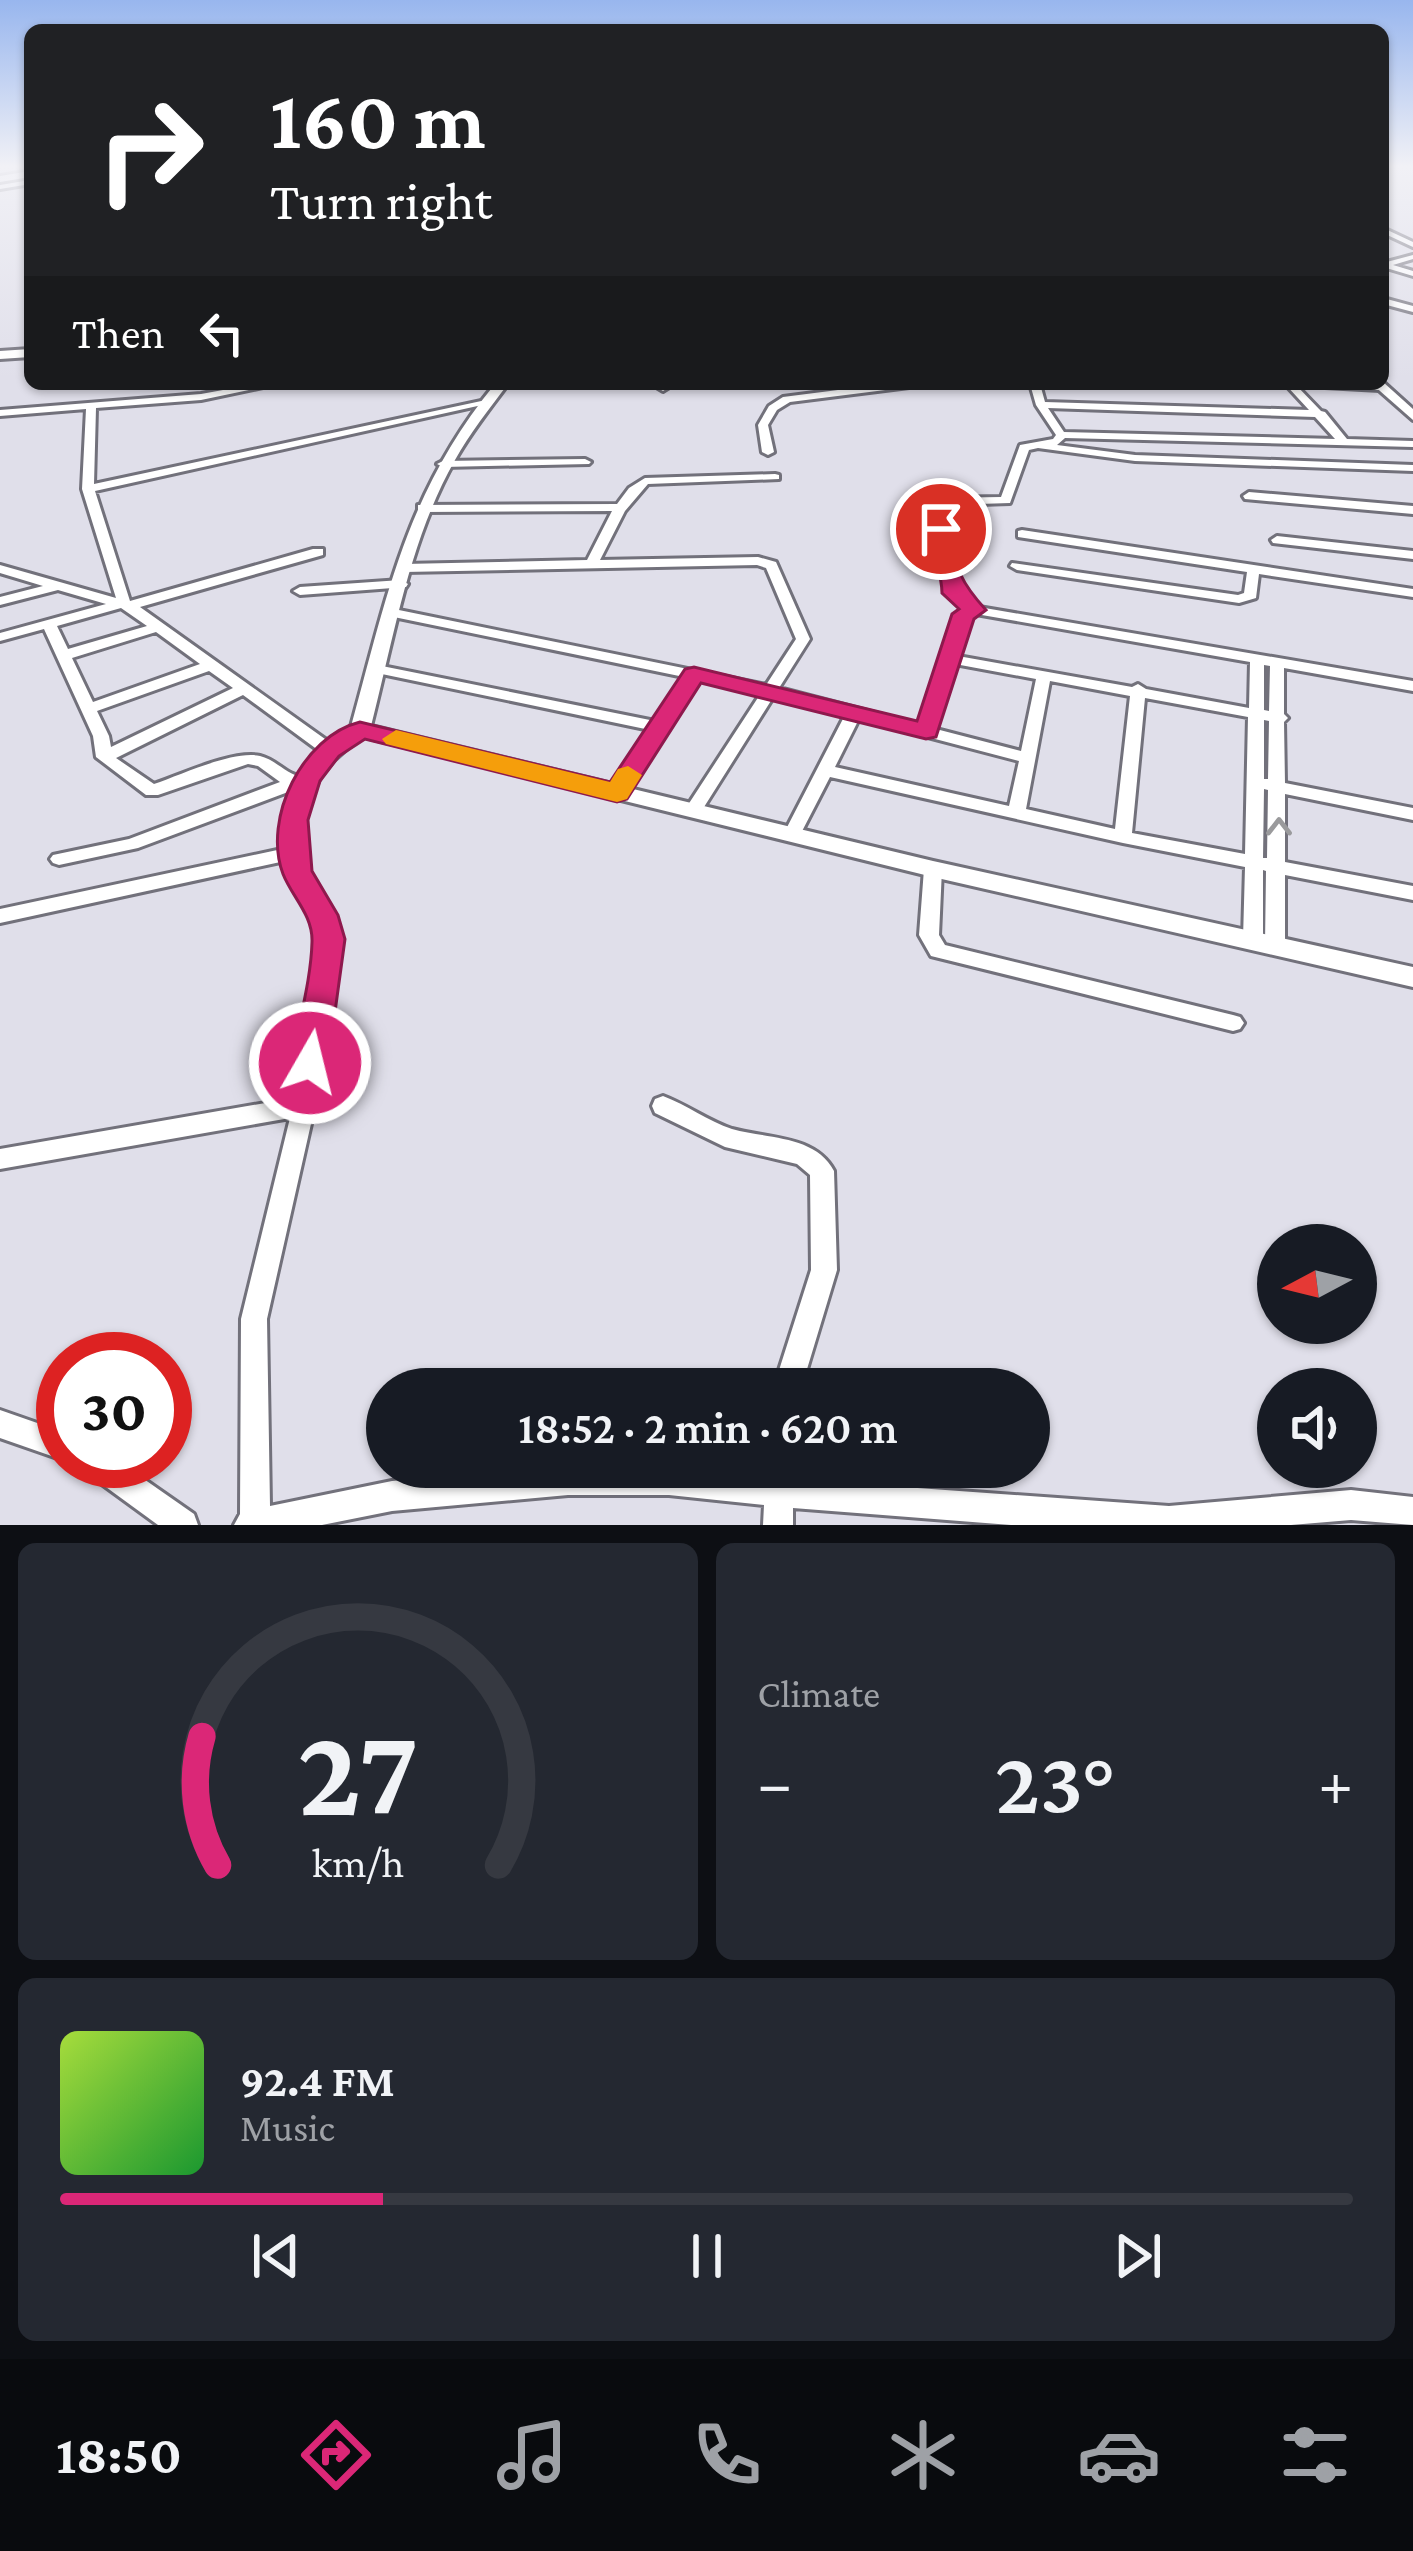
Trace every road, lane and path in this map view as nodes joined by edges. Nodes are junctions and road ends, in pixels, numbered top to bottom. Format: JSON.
{"nodes":[{"id":1,"x":1413,"y":296,"type":"edge"},
{"id":2,"x":1389,"y":303,"type":"edge"},
{"id":3,"x":1413,"y":309,"type":"edge"},
{"id":4,"x":244,"y":390,"type":"edge"},
{"id":5,"x":497,"y":390,"type":"edge"},
{"id":6,"x":860,"y":390,"type":"edge"},
{"id":7,"x":1037,"y":390,"type":"edge"},
{"id":8,"x":1295,"y":390,"type":"edge"},
{"id":9,"x":1405,"y":402,"type":"edge"},
{"id":10,"x":486,"y":404,"type":"junction"},
{"id":11,"x":1041,"y":405,"type":"junction"},
{"id":12,"x":91,"y":406,"type":"junction"},
{"id":13,"x":0,"y":413,"type":"edge"},
{"id":14,"x":1321,"y":414,"type":"junction"},
{"id":15,"x":1413,"y":416,"type":"edge"},
{"id":16,"x":1061,"y":435,"type":"junction"},
{"id":17,"x":1282,"y":439,"type":"junction"},
{"id":18,"x":1343,"y":440,"type":"junction"},
{"id":19,"x":1413,"y":444,"type":"edge"},
{"id":20,"x":1032,"y":446,"type":"junction"},
{"id":21,"x":768,"y":452,"type":"dead end"},
{"id":22,"x":585,"y":462,"type":"dead end"},
{"id":23,"x":443,"y":464,"type":"junction"},
{"id":24,"x":1299,"y":464,"type":"junction"},
{"id":25,"x":1413,"y":468,"type":"edge"},
{"id":26,"x":775,"y":477,"type":"dead end"},
{"id":27,"x":88,"y":489,"type":"junction"},
{"id":28,"x":1249,"y":496,"type":"dead end"},
{"id":29,"x":616,"y":507,"type":"junction"},
{"id":30,"x":422,"y":508,"type":"junction"},
{"id":31,"x":1413,"y":510,"type":"edge"},
{"id":32,"x":1022,"y":534,"type":"dead end"},
{"id":33,"x":1277,"y":540,"type":"dead end"},
{"id":34,"x":318,"y":552,"type":"dead end"},
{"id":35,"x":1413,"y":555,"type":"edge"},
{"id":36,"x":590,"y":566,"type":"junction"},
{"id":37,"x":1017,"y":566,"type":"dead end"},
{"id":38,"x":0,"y":569,"type":"edge"},
{"id":39,"x":1253,"y":572,"type":"junction"},
{"id":40,"x":402,"y":576,"type":"junction"},
{"id":41,"x":61,"y":584,"type":"junction"},
{"id":42,"x":300,"y":591,"type":"dead end"},
{"id":43,"x":1413,"y":593,"type":"edge"},
{"id":44,"x":0,"y":601,"type":"edge"},
{"id":45,"x":126,"y":604,"type":"junction"},
{"id":46,"x":975,"y":610,"type":"junction"},
{"id":47,"x":394,"y":613,"type":"junction"},
{"id":48,"x":50,"y":624,"type":"junction"},
{"id":49,"x":155,"y":628,"type":"junction"},
{"id":50,"x":0,"y":637,"type":"edge"},
{"id":51,"x":64,"y":655,"type":"junction"},
{"id":52,"x":1257,"y":658,"type":"junction"},
{"id":53,"x":950,"y":659,"type":"junction"},
{"id":54,"x":1277,"y":662,"type":"junction"},
{"id":55,"x":209,"y":666,"type":"junction"},
{"id":56,"x":377,"y":669,"type":"junction"},
{"id":57,"x":694,"y":674,"type":"junction"},
{"id":58,"x":1044,"y":676,"type":"junction"},
{"id":59,"x":1413,"y":686,"type":"edge"},
{"id":60,"x":244,"y":689,"type":"junction"},
{"id":61,"x":1138,"y":689,"type":"junction"},
{"id":62,"x":768,"y":690,"type":"junction"},
{"id":63,"x":89,"y":709,"type":"junction"},
{"id":64,"x":1258,"y":713,"type":"junction"},
{"id":65,"x":854,"y":715,"type":"junction"},
{"id":66,"x":1280,"y":718,"type":"junction"},
{"id":67,"x":659,"y":727,"type":"junction"},
{"id":68,"x":926,"y":731,"type":"junction"},
{"id":69,"x":337,"y":741,"type":"junction"},
{"id":70,"x":104,"y":757,"type":"junction"},
{"id":71,"x":1027,"y":758,"type":"junction"},
{"id":72,"x":823,"y":770,"type":"junction"},
{"id":73,"x":300,"y":781,"type":"junction"},
{"id":74,"x":1254,"y":782,"type":"junction"},
{"id":75,"x":1280,"y":788,"type":"junction"},
{"id":76,"x":617,"y":793,"type":"junction"},
{"id":77,"x":693,"y":811,"type":"junction"},
{"id":78,"x":1016,"y":814,"type":"junction"},
{"id":79,"x":1413,"y":814,"type":"edge"},
{"id":80,"x":792,"y":835,"type":"junction"},
{"id":81,"x":1123,"y":837,"type":"junction"},
{"id":82,"x":292,"y":853,"type":"junction"},
{"id":83,"x":59,"y":859,"type":"dead end"},
{"id":84,"x":1253,"y":862,"type":"junction"},
{"id":85,"x":1279,"y":868,"type":"junction"},
{"id":86,"x":933,"y":869,"type":"junction"},
{"id":87,"x":1413,"y":893,"type":"edge"},
{"id":88,"x":0,"y":916,"type":"edge"},
{"id":89,"x":1264,"y":942,"type":"junction"},
{"id":90,"x":1413,"y":977,"type":"edge"},
{"id":91,"x":1234,"y":1023,"type":"dead end"},
{"id":92,"x":304,"y":1106,"type":"junction"},
{"id":93,"x":663,"y":1106,"type":"dead end"},
{"id":94,"x":0,"y":1159,"type":"edge"},
{"id":95,"x":794,"y":1368,"type":"edge"},
{"id":96,"x":0,"y":1424,"type":"edge"},
{"id":97,"x":36,"y":1437,"type":"edge"},
{"id":98,"x":132,"y":1488,"type":"edge"},
{"id":99,"x":480,"y":1488,"type":"edge"},
{"id":100,"x":778,"y":1488,"type":"edge"},
{"id":101,"x":852,"y":1488,"type":"edge"},
{"id":102,"x":1413,"y":1512,"type":"edge"},
{"id":103,"x":253,"y":1524,"type":"edge"},
{"id":104,"x":183,"y":1525,"type":"edge"},
{"id":105,"x":778,"y":1525,"type":"edge"}],
"edges":[{"from":1,"to":2,"type":"street"},
{"from":2,"to":3,"type":"street"},
{"from":4,"to":12,"type":"street"},
{"from":5,"to":10,"type":"street"},
{"from":6,"to":21,"type":"street"},
{"from":7,"to":11,"type":"street"},
{"from":8,"to":14,"type":"street"},
{"from":9,"to":15,"type":"street"},
{"from":10,"to":23,"type":"street"},
{"from":10,"to":27,"type":"street"},
{"from":11,"to":14,"type":"street"},
{"from":11,"to":16,"type":"street"},
{"from":12,"to":13,"type":"street"},
{"from":12,"to":27,"type":"street"},
{"from":14,"to":18,"type":"street"},
{"from":16,"to":17,"type":"street"},
{"from":16,"to":20,"type":"street"},
{"from":17,"to":18,"type":"street"},
{"from":17,"to":24,"type":"street"},
{"from":18,"to":19,"type":"street"},
{"from":20,"to":24,"type":"street"},
{"from":20,"to":46,"type":"street"},
{"from":22,"to":23,"type":"street"},
{"from":23,"to":30,"type":"street"},
{"from":24,"to":25,"type":"street"},
{"from":26,"to":29,"type":"street"},
{"from":27,"to":45,"type":"street"},
{"from":28,"to":31,"type":"street"},
{"from":29,"to":30,"type":"street"},
{"from":29,"to":36,"type":"street"},
{"from":30,"to":40,"type":"street"},
{"from":32,"to":39,"type":"street"},
{"from":33,"to":35,"type":"street"},
{"from":34,"to":45,"type":"street"},
{"from":36,"to":40,"type":"street"},
{"from":36,"to":62,"type":"street"},
{"from":37,"to":39,"type":"street"},
{"from":38,"to":41,"type":"street"},
{"from":39,"to":43,"type":"street"},
{"from":40,"to":42,"type":"street"},
{"from":40,"to":47,"type":"street"},
{"from":41,"to":44,"type":"street"},
{"from":41,"to":45,"type":"street"},
{"from":45,"to":48,"type":"street"},
{"from":45,"to":49,"type":"street"},
{"from":46,"to":52,"type":"street"},
{"from":46,"to":53,"type":"street"},
{"from":47,"to":56,"type":"street"},
{"from":47,"to":57,"type":"street"},
{"from":48,"to":50,"type":"street"},
{"from":48,"to":51,"type":"street"},
{"from":49,"to":51,"type":"street"},
{"from":49,"to":55,"type":"street"},
{"from":51,"to":63,"type":"street"},
{"from":52,"to":54,"type":"street"},
{"from":52,"to":64,"type":"street"},
{"from":53,"to":58,"type":"street"},
{"from":53,"to":68,"type":"street"},
{"from":54,"to":59,"type":"street"},
{"from":54,"to":66,"type":"street"},
{"from":55,"to":60,"type":"street"},
{"from":55,"to":63,"type":"street"},
{"from":56,"to":67,"type":"street"},
{"from":56,"to":69,"type":"street"},
{"from":57,"to":62,"type":"street"},
{"from":57,"to":67,"type":"street"},
{"from":58,"to":61,"type":"street"},
{"from":58,"to":71,"type":"street"},
{"from":60,"to":69,"type":"street"},
{"from":60,"to":70,"type":"street"},
{"from":61,"to":64,"type":"street"},
{"from":61,"to":81,"type":"street"},
{"from":62,"to":65,"type":"street"},
{"from":62,"to":77,"type":"street"},
{"from":63,"to":70,"type":"street"},
{"from":64,"to":66,"type":"street"},
{"from":64,"to":74,"type":"street"},
{"from":65,"to":68,"type":"street"},
{"from":65,"to":72,"type":"street"},
{"from":66,"to":75,"type":"street"},
{"from":67,"to":76,"type":"street"},
{"from":68,"to":71,"type":"street"},
{"from":69,"to":73,"type":"street"},
{"from":69,"to":76,"type":"street"},
{"from":70,"to":73,"type":"street"},
{"from":71,"to":78,"type":"street"},
{"from":72,"to":78,"type":"street"},
{"from":72,"to":80,"type":"street"},
{"from":73,"to":82,"type":"street"},
{"from":73,"to":83,"type":"street"},
{"from":74,"to":75,"type":"street"},
{"from":74,"to":84,"type":"street"},
{"from":75,"to":79,"type":"street"},
{"from":85,"to":75,"type":"street","one_way":true},
{"from":76,"to":77,"type":"street"},
{"from":77,"to":80,"type":"street"},
{"from":78,"to":81,"type":"street"},
{"from":80,"to":86,"type":"street"},
{"from":81,"to":84,"type":"street"},
{"from":82,"to":88,"type":"street"},
{"from":82,"to":92,"type":"street"},
{"from":84,"to":85,"type":"street"},
{"from":84,"to":89,"type":"street"},
{"from":85,"to":87,"type":"street"},
{"from":85,"to":89,"type":"street"},
{"from":86,"to":89,"type":"street"},
{"from":86,"to":91,"type":"street"},
{"from":89,"to":90,"type":"street"},
{"from":92,"to":94,"type":"street"},
{"from":92,"to":103,"type":"street"},
{"from":93,"to":95,"type":"street"},
{"from":96,"to":97,"type":"street"},
{"from":98,"to":104,"type":"street"},
{"from":99,"to":103,"type":"street"},
{"from":100,"to":105,"type":"street"},
{"from":101,"to":102,"type":"street"}]}
